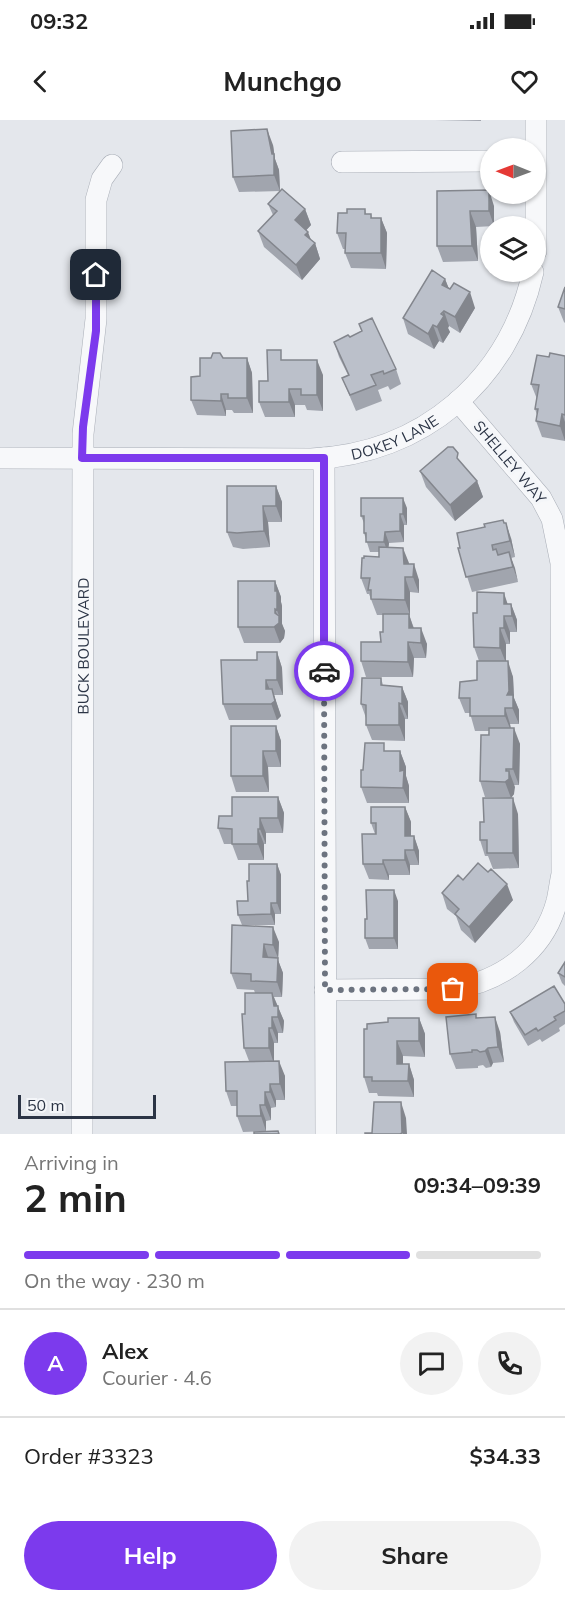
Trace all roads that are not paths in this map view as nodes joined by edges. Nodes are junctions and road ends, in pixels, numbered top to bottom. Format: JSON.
{"nodes":[{"id":1,"x":536,"y":120,"type":"edge"},
{"id":2,"x":536,"y":138,"type":"edge"},
{"id":3,"x":480,"y":160,"type":"edge"},
{"id":4,"x":342,"y":162,"type":"dead end"},
{"id":5,"x":112,"y":165,"type":"dead end"},
{"id":6,"x":530,"y":282,"type":"edge"},
{"id":7,"x":458,"y":401,"type":"junction"},
{"id":8,"x":0,"y":458,"type":"edge"},
{"id":9,"x":82,"y":458,"type":"junction"},
{"id":10,"x":324,"y":458,"type":"junction"},
{"id":11,"x":325,"y":990,"type":"junction"},
{"id":12,"x":82,"y":1134,"type":"edge"},
{"id":13,"x":326,"y":1134,"type":"edge"}],
"edges":[{"from":1,"to":2,"type":"street"},
{"from":3,"to":4,"type":"street"},
{"from":5,"to":9,"type":"street","name":"BUCK BOULEVARD"},
{"from":6,"to":7,"type":"street","name":"DOKEY LANE"},
{"from":7,"to":10,"type":"street","name":"DOKEY LANE"},
{"from":7,"to":11,"type":"street","name":"SHELLEY WAY"},
{"from":8,"to":9,"type":"street","name":"DOKEY LANE"},
{"from":9,"to":10,"type":"street","name":"DOKEY LANE"},
{"from":9,"to":12,"type":"street","name":"BUCK BOULEVARD"},
{"from":10,"to":11,"type":"street"},
{"from":11,"to":13,"type":"street"}]}
